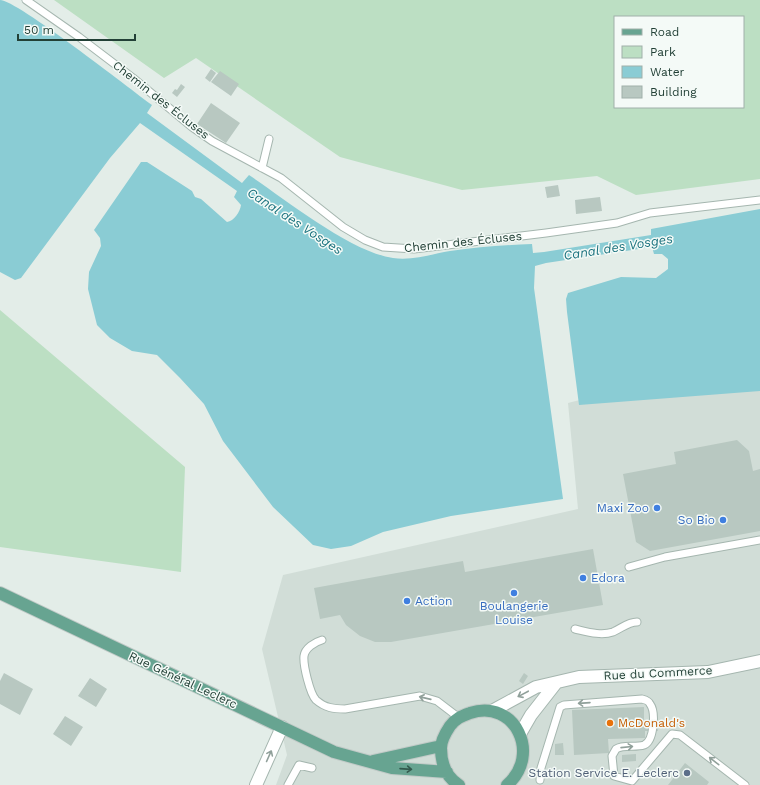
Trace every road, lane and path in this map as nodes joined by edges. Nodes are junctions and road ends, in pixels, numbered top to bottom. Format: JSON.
{"nodes":[{"id":1,"x":26,"y":0,"type":"edge"},
{"id":2,"x":269,"y":139,"type":"dead end"},
{"id":3,"x":262,"y":168,"type":"junction"},
{"id":4,"x":760,"y":200,"type":"edge"},
{"id":5,"x":760,"y":540,"type":"edge"},
{"id":6,"x":629,"y":567,"type":"dead end"},
{"id":7,"x":0,"y":593,"type":"edge"},
{"id":8,"x":637,"y":622,"type":"dead end"},
{"id":9,"x":575,"y":629,"type":"dead end"},
{"id":10,"x":322,"y":640,"type":"dead end"},
{"id":11,"x":760,"y":661,"type":"edge"},
{"id":12,"x":556,"y":683,"type":"junction"},
{"id":13,"x":492,"y":711,"type":"junction"},
{"id":14,"x":458,"y":717,"type":"junction"},
{"id":15,"x":282,"y":727,"type":"junction"},
{"id":16,"x":520,"y":734,"type":"junction"},
{"id":17,"x":441,"y":746,"type":"junction"},
{"id":18,"x":367,"y":762,"type":"junction"},
{"id":19,"x":312,"y":768,"type":"dead end"},
{"id":20,"x":447,"y":772,"type":"junction"},
{"id":21,"x":540,"y":780,"type":"dead end"},
{"id":22,"x":512,"y":783,"type":"edge"},
{"id":23,"x":256,"y":785,"type":"edge"},
{"id":24,"x":288,"y":785,"type":"edge"},
{"id":25,"x":459,"y":785,"type":"edge"},
{"id":26,"x":745,"y":785,"type":"edge"}],
"edges":[{"from":1,"to":3,"type":"lane","name":"Chemin des Écluses"},
{"from":2,"to":3,"type":"lane"},
{"from":3,"to":4,"type":"lane","name":"Chemin des Écluses"},
{"from":5,"to":6,"type":"lane"},
{"from":7,"to":15,"type":"main road","name":"Rue Général Leclerc"},
{"from":8,"to":9,"type":"lane"},
{"from":14,"to":10,"type":"lane","one_way":true},
{"from":11,"to":12,"type":"street","name":"Rue du Commerce"},
{"from":12,"to":13,"type":"street","name":"Rue du Commerce","one_way":true},
{"from":12,"to":16,"type":"street"},
{"from":13,"to":14,"type":"main road"},
{"from":13,"to":16,"type":"main road"},
{"from":14,"to":17,"type":"main road"},
{"from":15,"to":18,"type":"main road","name":"Rue Général Leclerc"},
{"from":23,"to":15,"type":"street","one_way":true},
{"from":16,"to":22,"type":"main road"},
{"from":17,"to":18,"type":"main road","name":"Rue Général Leclerc"},
{"from":17,"to":20,"type":"main road"},
{"from":18,"to":20,"type":"main road","name":"Rue Général Leclerc","one_way":true},
{"from":19,"to":24,"type":"lane"},
{"from":20,"to":25,"type":"main road"},
{"from":26,"to":21,"type":"lane","one_way":true}]}
